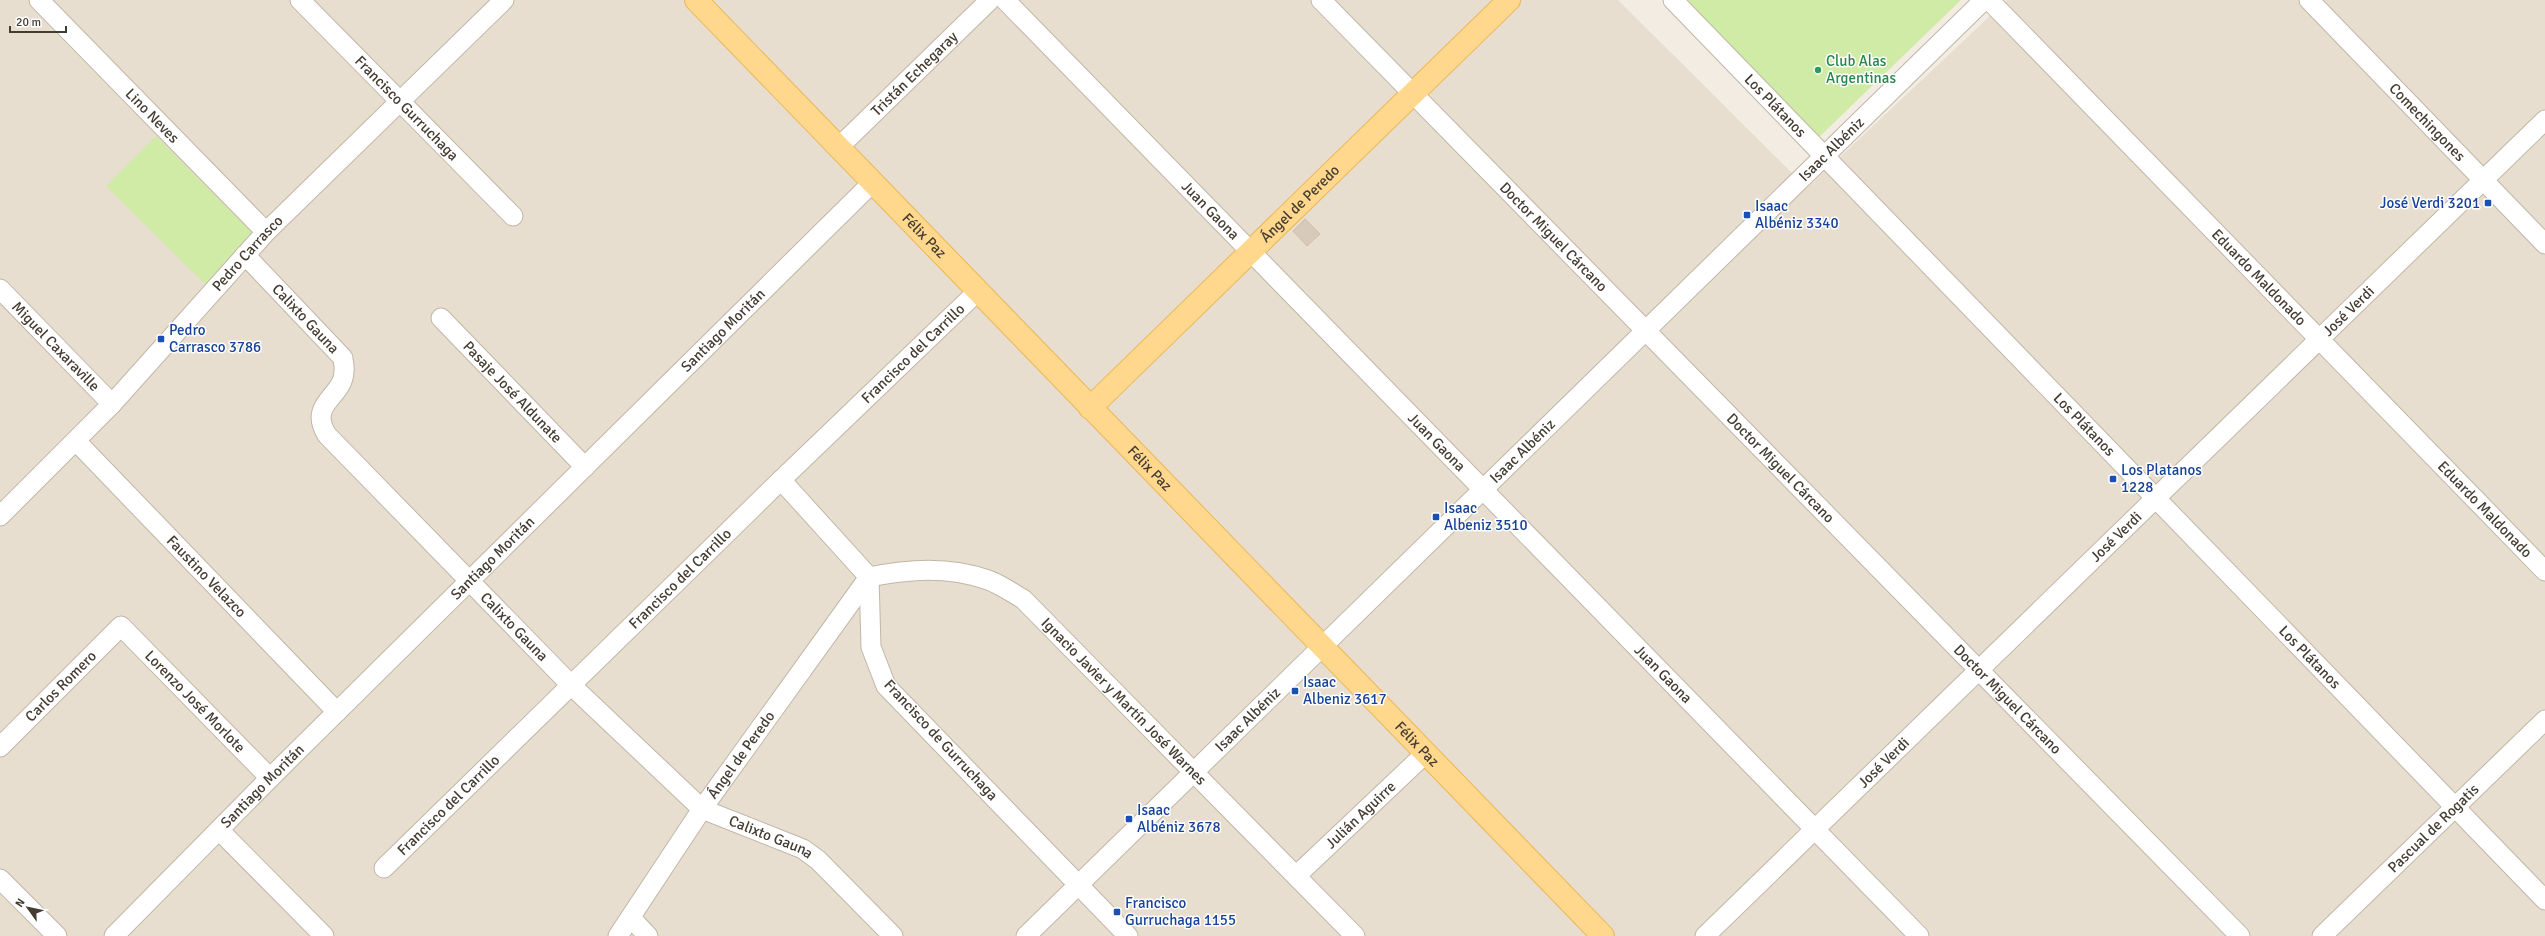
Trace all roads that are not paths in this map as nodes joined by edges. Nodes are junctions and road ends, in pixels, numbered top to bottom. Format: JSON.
{"nodes":[{"id":1,"x":39,"y":0,"type":"edge"},
{"id":2,"x":300,"y":0,"type":"edge"},
{"id":3,"x":504,"y":0,"type":"edge"},
{"id":4,"x":696,"y":0,"type":"edge"},
{"id":5,"x":990,"y":0,"type":"edge"},
{"id":6,"x":1005,"y":0,"type":"edge"},
{"id":7,"x":1321,"y":0,"type":"edge"},
{"id":8,"x":1509,"y":0,"type":"edge"},
{"id":9,"x":1673,"y":0,"type":"edge"},
{"id":10,"x":1984,"y":0,"type":"edge"},
{"id":11,"x":1989,"y":0,"type":"edge"},
{"id":12,"x":2309,"y":0,"type":"edge"},
{"id":13,"x":1412,"y":94,"type":"junction"},
{"id":14,"x":400,"y":101,"type":"junction"},
{"id":15,"x":2545,"y":120,"type":"edge"},
{"id":16,"x":838,"y":146,"type":"junction"},
{"id":17,"x":1823,"y":155,"type":"junction"},
{"id":18,"x":873,"y":182,"type":"junction"},
{"id":19,"x":513,"y":216,"type":"dead end"},
{"id":20,"x":266,"y":232,"type":"junction"},
{"id":21,"x":2545,"y":244,"type":"edge"},
{"id":22,"x":1251,"y":251,"type":"junction"},
{"id":23,"x":245,"y":255,"type":"junction"},
{"id":24,"x":0,"y":289,"type":"edge"},
{"id":25,"x":978,"y":291,"type":"junction"},
{"id":26,"x":440,"y":318,"type":"dead end"},
{"id":27,"x":1644,"y":331,"type":"junction"},
{"id":28,"x":2319,"y":340,"type":"junction"},
{"id":29,"x":112,"y":404,"type":"junction"},
{"id":30,"x":1090,"y":408,"type":"junction"},
{"id":31,"x":76,"y":441,"type":"junction"},
{"id":32,"x":585,"y":467,"type":"junction"},
{"id":33,"x":781,"y":480,"type":"junction"},
{"id":34,"x":1482,"y":489,"type":"junction"},
{"id":35,"x":2155,"y":498,"type":"junction"},
{"id":36,"x":0,"y":516,"type":"edge"},
{"id":37,"x":2545,"y":571,"type":"edge"},
{"id":38,"x":869,"y":577,"type":"junction"},
{"id":39,"x":469,"y":581,"type":"junction"},
{"id":40,"x":121,"y":626,"type":"joint"},
{"id":41,"x":1322,"y":646,"type":"junction"},
{"id":42,"x":1980,"y":670,"type":"junction"},
{"id":43,"x":572,"y":686,"type":"junction"},
{"id":44,"x":337,"y":712,"type":"junction"},
{"id":45,"x":2545,"y":720,"type":"edge"},
{"id":46,"x":0,"y":747,"type":"edge"},
{"id":47,"x":1426,"y":753,"type":"junction"},
{"id":48,"x":1194,"y":772,"type":"junction"},
{"id":49,"x":270,"y":778,"type":"junction"},
{"id":50,"x":702,"y":809,"type":"junction"},
{"id":51,"x":2455,"y":809,"type":"junction"},
{"id":52,"x":219,"y":830,"type":"junction"},
{"id":53,"x":1815,"y":830,"type":"junction"},
{"id":54,"x":384,"y":868,"type":"dead end"},
{"id":55,"x":1296,"y":876,"type":"junction"},
{"id":56,"x":0,"y":879,"type":"edge"},
{"id":57,"x":1078,"y":885,"type":"junction"},
{"id":58,"x":2545,"y":900,"type":"edge"},
{"id":59,"x":630,"y":918,"type":"junction"},
{"id":60,"x":57,"y":936,"type":"edge"},
{"id":61,"x":114,"y":936,"type":"edge"},
{"id":62,"x":324,"y":936,"type":"edge"},
{"id":63,"x":618,"y":936,"type":"edge"},
{"id":64,"x":648,"y":936,"type":"edge"},
{"id":65,"x":893,"y":936,"type":"edge"},
{"id":66,"x":1026,"y":936,"type":"edge"},
{"id":67,"x":1128,"y":936,"type":"edge"},
{"id":68,"x":1355,"y":936,"type":"edge"},
{"id":69,"x":1603,"y":936,"type":"edge"},
{"id":70,"x":1705,"y":936,"type":"edge"},
{"id":71,"x":1919,"y":936,"type":"edge"},
{"id":72,"x":2240,"y":936,"type":"edge"},
{"id":73,"x":2322,"y":936,"type":"edge"}],
"edges":[{"from":1,"to":20,"type":"street","name":"Lino Neves"},
{"from":2,"to":14,"type":"street","name":"Francisco Gurruchaga"},
{"from":3,"to":14,"type":"street","name":"Pedro Carrasco"},
{"from":4,"to":16,"type":"main road","name":"Félix Paz"},
{"from":5,"to":16,"type":"street","name":"Tristán Echegaray"},
{"from":6,"to":22,"type":"street","name":"Juan Gaona"},
{"from":7,"to":13,"type":"street","name":"Doctor Miguel Cárcano"},
{"from":8,"to":13,"type":"main road","name":"Ángel de Peredo"},
{"from":9,"to":17,"type":"street","name":"Los Plátanos"},
{"from":10,"to":17,"type":"street","name":"Isaac Albéniz"},
{"from":11,"to":28,"type":"street","name":"Eduardo Maldonado"},
{"from":12,"to":21,"type":"street","name":"Comechingones"},
{"from":13,"to":22,"type":"main road","name":"Ángel de Peredo"},
{"from":13,"to":27,"type":"street","name":"Doctor Miguel Cárcano"},
{"from":14,"to":19,"type":"street","name":"Francisco Gurruchaga"},
{"from":14,"to":20,"type":"street","name":"Pedro Carrasco"},
{"from":15,"to":28,"type":"street","name":"José Verdi"},
{"from":16,"to":18,"type":"main road","name":"Félix Paz"},
{"from":17,"to":27,"type":"street","name":"Isaac Albéniz"},
{"from":17,"to":35,"type":"street","name":"Los Plátanos"},
{"from":18,"to":25,"type":"main road","name":"Félix Paz"},
{"from":18,"to":32,"type":"street","name":"Santiago Moritán"},
{"from":20,"to":23,"type":"street","name":"Pedro Carrasco"},
{"from":22,"to":30,"type":"main road","name":"Ángel de Peredo"},
{"from":22,"to":34,"type":"street","name":"Juan Gaona"},
{"from":23,"to":29,"type":"street","name":"Pedro Carrasco"},
{"from":23,"to":39,"type":"street","name":"Calixto Gauna"},
{"from":24,"to":29,"type":"street","name":"Miguel Caxaraville"},
{"from":25,"to":30,"type":"main road","name":"Félix Paz"},
{"from":25,"to":33,"type":"street","name":"Francisco del Carrillo"},
{"from":26,"to":32,"type":"street","name":"Pasaje José Aldunate"},
{"from":27,"to":34,"type":"street","name":"Isaac Albéniz"},
{"from":27,"to":42,"type":"street","name":"Doctor Miguel Cárcano"},
{"from":28,"to":35,"type":"street","name":"José Verdi"},
{"from":28,"to":37,"type":"street","name":"Eduardo Maldonado"},
{"from":29,"to":31,"type":"street","name":"Pedro Carrasco"},
{"from":30,"to":41,"type":"main road","name":"Félix Paz"},
{"from":31,"to":36,"type":"street","name":"Pedro Carrasco"},
{"from":31,"to":44,"type":"street","name":"Faustino Velazco"},
{"from":32,"to":39,"type":"street","name":"Santiago Moritán"},
{"from":33,"to":38,"type":"street"},
{"from":33,"to":43,"type":"street","name":"Francisco del Carrillo"},
{"from":34,"to":41,"type":"street","name":"Isaac Albéniz"},
{"from":34,"to":53,"type":"street","name":"Juan Gaona"},
{"from":35,"to":42,"type":"street","name":"José Verdi"},
{"from":35,"to":51,"type":"street","name":"Los Plátanos"},
{"from":38,"to":48,"type":"street","name":"Ignacio Javier y Martín José Warnes"},
{"from":38,"to":50,"type":"street","name":"Ángel de Peredo"},
{"from":38,"to":57,"type":"street","name":"Francisco de Gurruchaga"},
{"from":39,"to":43,"type":"street","name":"Calixto Gauna"},
{"from":39,"to":44,"type":"street","name":"Santiago Moritán"},
{"from":40,"to":46,"type":"street","name":"Carlos Romero"},
{"from":40,"to":49,"type":"street","name":"Lorenzo José Morlote"},
{"from":41,"to":47,"type":"main road","name":"Félix Paz"},
{"from":41,"to":48,"type":"street","name":"Isaac Albéniz"},
{"from":42,"to":53,"type":"street","name":"José Verdi"},
{"from":42,"to":72,"type":"street","name":"Doctor Miguel Cárcano"},
{"from":43,"to":50,"type":"street","name":"Calixto Gauna"},
{"from":43,"to":54,"type":"street","name":"Francisco del Carrillo"},
{"from":44,"to":49,"type":"street","name":"Santiago Moritán"},
{"from":45,"to":51,"type":"street","name":"Pascual de Rogatis"},
{"from":47,"to":55,"type":"street","name":"Julián Aguirre"},
{"from":47,"to":69,"type":"main road","name":"Félix Paz"},
{"from":48,"to":55,"type":"street","name":"Ignacio Javier y Martín José Warnes"},
{"from":48,"to":57,"type":"street","name":"Isaac Albéniz"},
{"from":49,"to":52,"type":"street","name":"Santiago Moritán"},
{"from":50,"to":59,"type":"street","name":"Ángel de Peredo"},
{"from":50,"to":65,"type":"street","name":"Calixto Gauna"},
{"from":51,"to":58,"type":"street","name":"Los Plátanos"},
{"from":51,"to":73,"type":"street","name":"Pascual de Rogatis"},
{"from":52,"to":61,"type":"street","name":"Santiago Moritán"},
{"from":52,"to":62,"type":"street"},
{"from":53,"to":70,"type":"street","name":"José Verdi"},
{"from":53,"to":71,"type":"street","name":"Juan Gaona"},
{"from":55,"to":68,"type":"street","name":"Ignacio Javier y Martín José Warnes"},
{"from":56,"to":60,"type":"street"},
{"from":57,"to":66,"type":"street","name":"Isaac Albéniz"},
{"from":57,"to":67,"type":"street","name":"Francisco de Gurruchaga"},
{"from":59,"to":63,"type":"street","name":"Ángel de Peredo"},
{"from":59,"to":64,"type":"street"}]}
